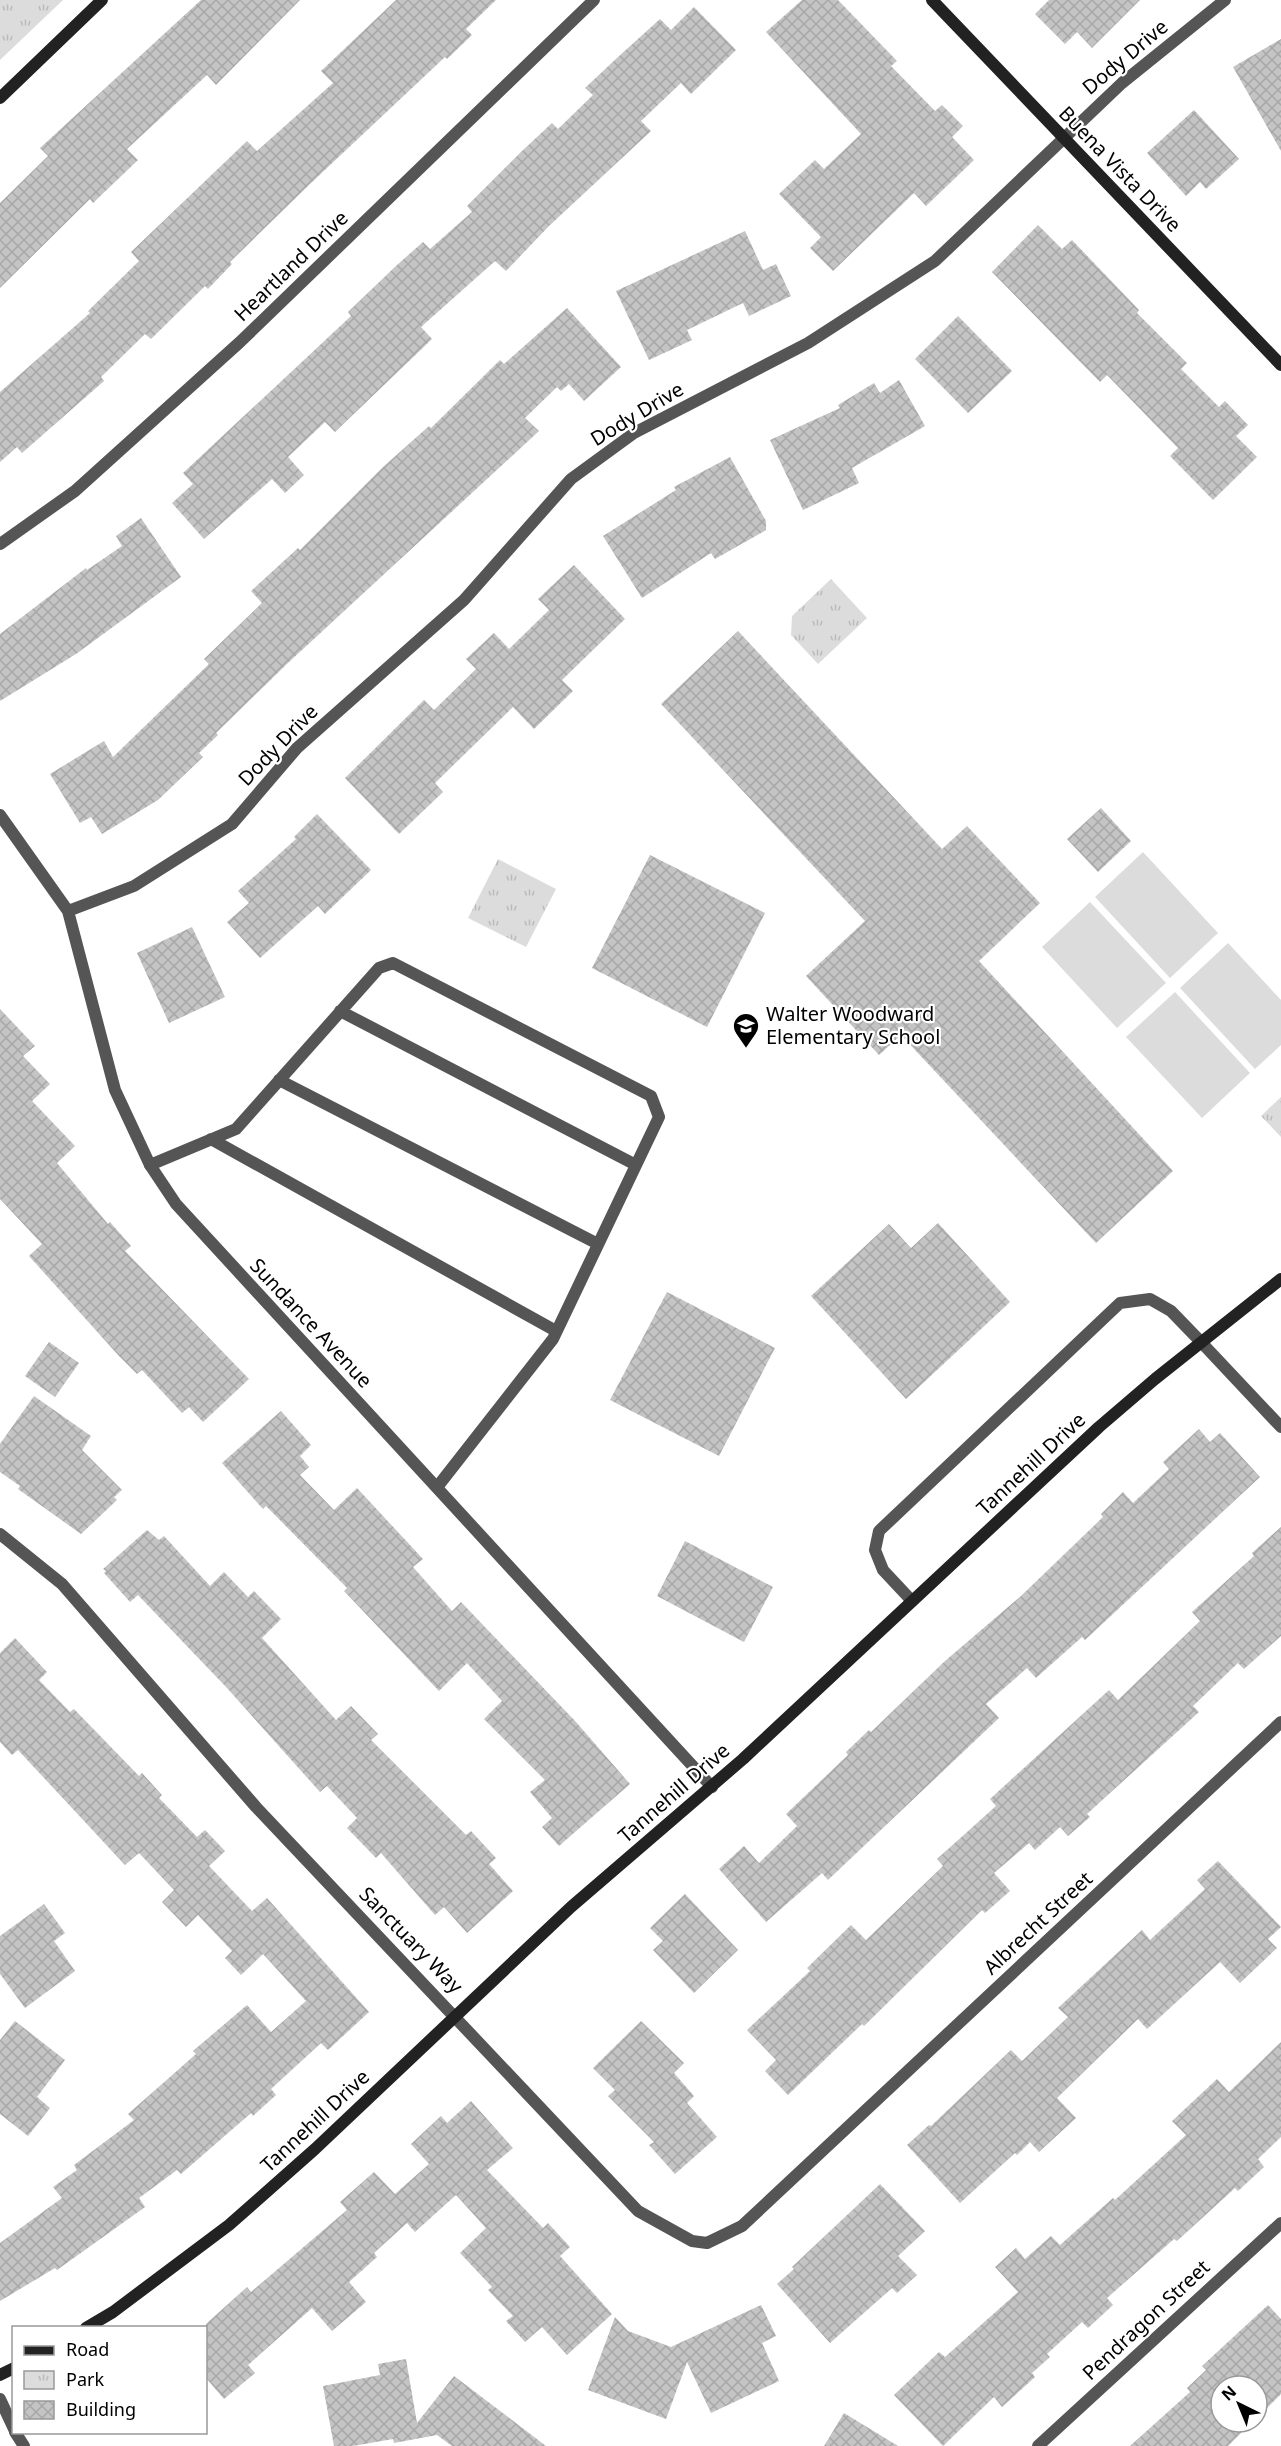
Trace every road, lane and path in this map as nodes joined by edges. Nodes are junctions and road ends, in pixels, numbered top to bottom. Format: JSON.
{"nodes":[{"id":1,"x":102,"y":0,"type":"edge"},
{"id":2,"x":594,"y":0,"type":"edge"},
{"id":3,"x":932,"y":0,"type":"edge"},
{"id":4,"x":1224,"y":0,"type":"edge"},
{"id":5,"x":0,"y":98,"type":"edge"},
{"id":6,"x":1062,"y":137,"type":"junction"},
{"id":7,"x":1281,"y":365,"type":"edge"},
{"id":8,"x":0,"y":544,"type":"edge"},
{"id":9,"x":0,"y":815,"type":"edge"},
{"id":10,"x":68,"y":911,"type":"junction"},
{"id":11,"x":340,"y":1011,"type":"junction"},
{"id":12,"x":279,"y":1080,"type":"junction"},
{"id":13,"x":212,"y":1139,"type":"junction"},
{"id":14,"x":150,"y":1165,"type":"junction"},
{"id":15,"x":636,"y":1165,"type":"junction"},
{"id":16,"x":598,"y":1244,"type":"junction"},
{"id":17,"x":1281,"y":1279,"type":"edge"},
{"id":18,"x":556,"y":1331,"type":"junction"},
{"id":19,"x":1201,"y":1342,"type":"junction"},
{"id":20,"x":1281,"y":1427,"type":"edge"},
{"id":21,"x":438,"y":1486,"type":"junction"},
{"id":22,"x":0,"y":1534,"type":"edge"},
{"id":23,"x":912,"y":1601,"type":"junction"},
{"id":24,"x":1281,"y":1722,"type":"edge"},
{"id":25,"x":712,"y":1787,"type":"junction"},
{"id":26,"x":455,"y":2015,"type":"junction"},
{"id":27,"x":822,"y":2151,"type":"joint"},
{"id":28,"x":1281,"y":2223,"type":"edge"},
{"id":29,"x":89,"y":2326,"type":"edge"},
{"id":30,"x":0,"y":2399,"type":"edge"},
{"id":31,"x":12,"y":2426,"type":"edge"},
{"id":32,"x":1038,"y":2446,"type":"edge"}],
"edges":[{"from":1,"to":5,"type":"street"},
{"from":2,"to":8,"type":"street","name":"Heartland Drive"},
{"from":3,"to":6,"type":"street","name":"Buena Vista Drive"},
{"from":4,"to":6,"type":"street","name":"Dody Drive"},
{"from":6,"to":7,"type":"street","name":"Buena Vista Drive"},
{"from":6,"to":10,"type":"street","name":"Dody Drive"},
{"from":9,"to":10,"type":"street","name":"Sundance Avenue"},
{"from":10,"to":14,"type":"street","name":"Sundance Avenue"},
{"from":11,"to":12,"type":"street"},
{"from":11,"to":15,"type":"street"},
{"from":11,"to":15,"type":"street"},
{"from":12,"to":13,"type":"street"},
{"from":12,"to":16,"type":"street"},
{"from":13,"to":14,"type":"street"},
{"from":13,"to":18,"type":"street"},
{"from":14,"to":21,"type":"street","name":"Sundance Avenue"},
{"from":15,"to":16,"type":"street"},
{"from":16,"to":18,"type":"street"},
{"from":17,"to":19,"type":"street","name":"Tannehill Drive"},
{"from":18,"to":21,"type":"street"},
{"from":19,"to":20,"type":"street"},
{"from":19,"to":23,"type":"street","name":"Tannehill Drive"},
{"from":19,"to":23,"type":"street"},
{"from":21,"to":25,"type":"street","name":"Sundance Avenue"},
{"from":22,"to":26,"type":"street","name":"Sanctuary Way"},
{"from":23,"to":25,"type":"street","name":"Tannehill Drive"},
{"from":24,"to":27,"type":"street","name":"Albrecht Street"},
{"from":25,"to":26,"type":"street","name":"Tannehill Drive"},
{"from":26,"to":27,"type":"street","name":"Sanctuary Way"},
{"from":26,"to":29,"type":"street","name":"Tannehill Drive"},
{"from":28,"to":32,"type":"street","name":"Pendragon Street"},
{"from":30,"to":31,"type":"street"}]}
